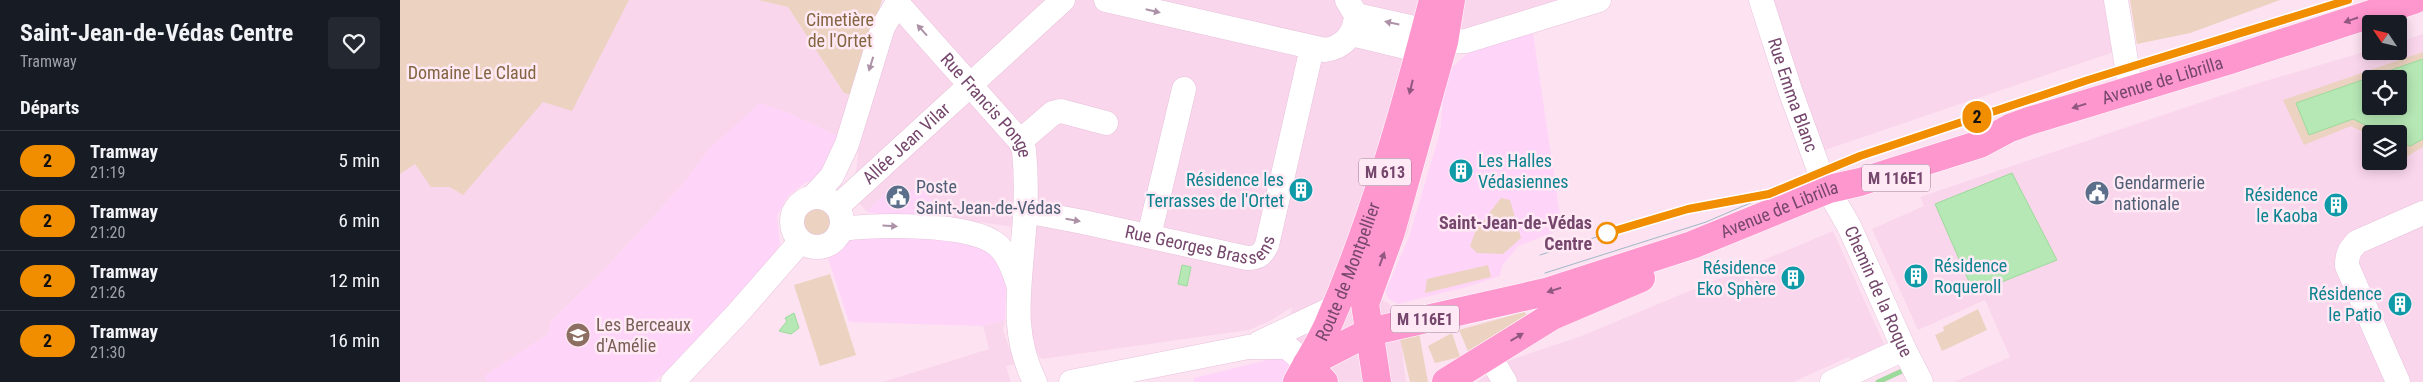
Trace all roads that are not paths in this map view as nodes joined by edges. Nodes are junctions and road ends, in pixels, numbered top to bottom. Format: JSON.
{"nodes":[{"id":1,"x":1063,"y":0,"type":"edge"},
{"id":2,"x":1106,"y":0,"type":"edge"},
{"id":3,"x":1433,"y":0,"type":"edge"},
{"id":4,"x":1451,"y":0,"type":"edge"},
{"id":5,"x":1599,"y":0,"type":"edge"},
{"id":6,"x":1761,"y":0,"type":"edge"},
{"id":7,"x":2116,"y":0,"type":"edge"},
{"id":8,"x":2414,"y":0,"type":"edge"},
{"id":9,"x":899,"y":2,"type":"edge"},
{"id":10,"x":2423,"y":10,"type":"edge"},
{"id":11,"x":2401,"y":15,"type":"edge"},
{"id":12,"x":1352,"y":16,"type":"edge"},
{"id":13,"x":2423,"y":16,"type":"edge"},
{"id":14,"x":2408,"y":21,"type":"edge"},
{"id":15,"x":2362,"y":33,"type":"edge"},
{"id":16,"x":1433,"y":41,"type":"junction"},
{"id":17,"x":1312,"y":48,"type":"junction"},
{"id":18,"x":971,"y":85,"type":"junction"},
{"id":19,"x":1184,"y":89,"type":"dead end"},
{"id":20,"x":2132,"y":92,"type":"junction"},
{"id":21,"x":1106,"y":123,"type":"dead end"},
{"id":22,"x":1020,"y":141,"type":"junction"},
{"id":23,"x":1829,"y":190,"type":"junction"},
{"id":24,"x":813,"y":197,"type":"junction"},
{"id":25,"x":1025,"y":211,"type":"junction"},
{"id":26,"x":2423,"y":213,"type":"edge"},
{"id":27,"x":839,"y":218,"type":"junction"},
{"id":28,"x":1149,"y":236,"type":"junction"},
{"id":29,"x":1023,"y":241,"type":"junction"},
{"id":30,"x":800,"y":242,"type":"junction"},
{"id":31,"x":997,"y":244,"type":"junction"},
{"id":32,"x":1019,"y":285,"type":"junction"},
{"id":33,"x":1334,"y":307,"type":"junction"},
{"id":34,"x":1369,"y":332,"type":"junction"},
{"id":35,"x":1248,"y":347,"type":"junction"},
{"id":36,"x":1904,"y":350,"type":"junction"},
{"id":37,"x":1480,"y":360,"type":"junction"},
{"id":38,"x":1309,"y":376,"type":"edge"},
{"id":39,"x":673,"y":382,"type":"edge"},
{"id":40,"x":1035,"y":382,"type":"edge"},
{"id":41,"x":1071,"y":382,"type":"edge"},
{"id":42,"x":1377,"y":382,"type":"edge"},
{"id":43,"x":1446,"y":382,"type":"edge"},
{"id":44,"x":1506,"y":382,"type":"edge"},
{"id":45,"x":1832,"y":382,"type":"edge"},
{"id":46,"x":1921,"y":382,"type":"edge"},
{"id":47,"x":2398,"y":382,"type":"edge"}],
"edges":[{"from":1,"to":18,"type":"street","name":"Allée Jean Vilar"},
{"from":2,"to":17,"type":"street","one_way":true},
{"from":3,"to":16,"type":"main road","name":"Route de Montpellier","number":"M 613"},
{"from":4,"to":16,"type":"main road","name":"Route de Montpellier","number":"M 613"},
{"from":5,"to":16,"type":"street"},
{"from":6,"to":23,"type":"street","name":"Rue Emma Blanc"},
{"from":7,"to":20,"type":"street"},
{"from":8,"to":20,"type":"main road","name":"Avenue de Librilla","number":"M 116E1","one_way":true},
{"from":18,"to":9,"type":"street","name":"Rue Francis Ponge","one_way":true},
{"from":9,"to":24,"type":"street","one_way":true},
{"from":10,"to":11,"type":"main road","name":"Avenue de Librilla","number":"M 116E1"},
{"from":12,"to":16,"type":"street"},
{"from":12,"to":17,"type":"street"},
{"from":13,"to":14,"type":"main road"},
{"from":15,"to":20,"type":"main road","name":"Avenue de Librilla","number":"M 116E1"},
{"from":16,"to":33,"type":"main road","name":"Route de Montpellier","number":"M 613","one_way":true},
{"from":34,"to":16,"type":"main road","name":"Route de Montpellier","number":"M 613","one_way":true},
{"from":17,"to":28,"type":"street","name":"Rue Georges Brassens"},
{"from":18,"to":22,"type":"street","name":"Rue Francis Ponge"},
{"from":18,"to":27,"type":"street","name":"Allée Jean Vilar"},
{"from":19,"to":28,"type":"street"},
{"from":20,"to":23,"type":"main road","name":"Avenue de Librilla","number":"M 116E1","one_way":true},
{"from":20,"to":23,"type":"main road","name":"Avenue de Librilla","number":"M 116E1"},
{"from":21,"to":22,"type":"street"},
{"from":22,"to":25,"type":"street","name":"Rue Francis Ponge"},
{"from":23,"to":34,"type":"main road","name":"Avenue de Librilla","number":"M 116E1","one_way":true},
{"from":23,"to":36,"type":"street","name":"Chemin de la Roque"},
{"from":37,"to":23,"type":"main road","name":"Avenue de Librilla","number":"M 116E1","one_way":true},
{"from":24,"to":27,"type":"street"},
{"from":24,"to":30,"type":"street"},
{"from":25,"to":28,"type":"street","name":"Rue Georges Brassens","one_way":true},
{"from":25,"to":29,"type":"street","name":"Rue Francis Ponge"},
{"from":26,"to":47,"type":"street"},
{"from":27,"to":30,"type":"street"},
{"from":27,"to":31,"type":"street","one_way":true},
{"from":29,"to":31,"type":"street"},
{"from":29,"to":32,"type":"street","name":"Rue Francis Ponge"},
{"from":30,"to":39,"type":"street"},
{"from":31,"to":32,"type":"street"},
{"from":32,"to":40,"type":"street","name":"Rue Francis Ponge"},
{"from":33,"to":35,"type":"street"},
{"from":33,"to":38,"type":"main road","name":"Route de Montpellier","number":"M 613"},
{"from":34,"to":38,"type":"main road","number":"M 116E1"},
{"from":34,"to":42,"type":"main road","number":"M 613"},
{"from":35,"to":38,"type":"street"},
{"from":35,"to":41,"type":"street"},
{"from":36,"to":45,"type":"street"},
{"from":36,"to":46,"type":"street","name":"Chemin de la Roque"},
{"from":37,"to":43,"type":"main road","name":"Avenue de Librilla","number":"M 116E1"},
{"from":37,"to":44,"type":"street"}]}
